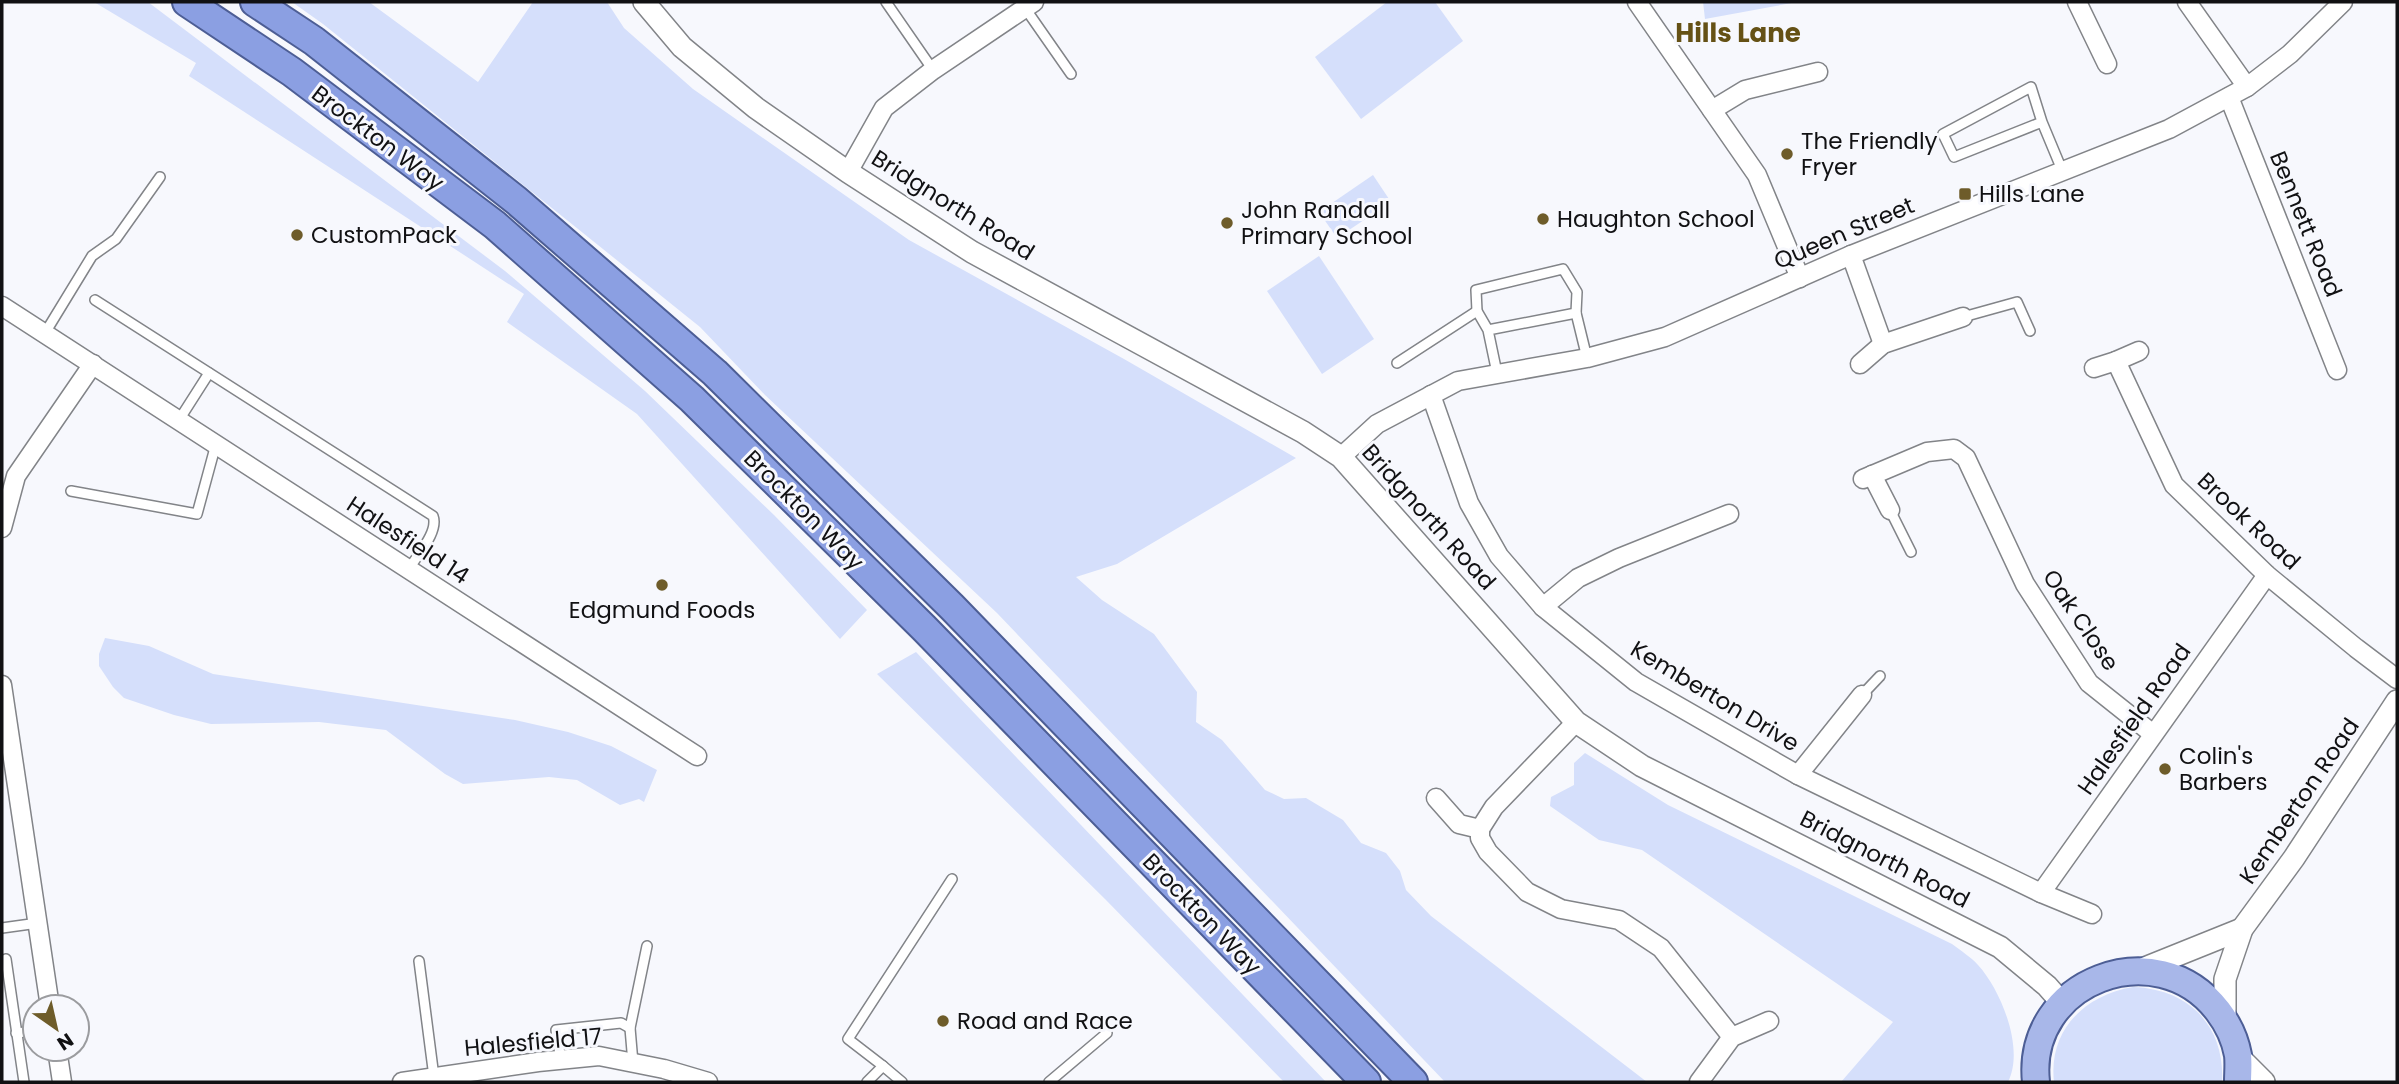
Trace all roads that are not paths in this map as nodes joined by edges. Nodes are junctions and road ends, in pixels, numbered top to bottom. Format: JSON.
{"nodes":[{"id":1,"x":187,"y":2,"type":"edge"},
{"id":2,"x":255,"y":2,"type":"edge"},
{"id":3,"x":644,"y":2,"type":"edge"},
{"id":4,"x":886,"y":2,"type":"edge"},
{"id":5,"x":1637,"y":2,"type":"edge"},
{"id":6,"x":2077,"y":2,"type":"edge"},
{"id":7,"x":2187,"y":2,"type":"edge"},
{"id":8,"x":2343,"y":2,"type":"edge"},
{"id":9,"x":1029,"y":5,"type":"edge"},
{"id":10,"x":2107,"y":64,"type":"dead end"},
{"id":11,"x":933,"y":70,"type":"junction"},
{"id":12,"x":1818,"y":72,"type":"dead end"},
{"id":13,"x":1071,"y":74,"type":"dead end"},
{"id":14,"x":2247,"y":87,"type":"junction"},
{"id":15,"x":2229,"y":97,"type":"junction"},
{"id":16,"x":1712,"y":110,"type":"junction"},
{"id":17,"x":2042,"y":122,"type":"junction"},
{"id":18,"x":2062,"y":170,"type":"junction"},
{"id":19,"x":848,"y":172,"type":"junction"},
{"id":20,"x":160,"y":177,"type":"dead end"},
{"id":21,"x":1851,"y":254,"type":"junction"},
{"id":22,"x":1800,"y":278,"type":"junction"},
{"id":23,"x":95,"y":300,"type":"dead end"},
{"id":24,"x":2,"y":306,"type":"edge"},
{"id":25,"x":1477,"y":311,"type":"junction"},
{"id":26,"x":1576,"y":313,"type":"junction"},
{"id":27,"x":1963,"y":317,"type":"joint"},
{"id":28,"x":1488,"y":330,"type":"junction"},
{"id":29,"x":2030,"y":331,"type":"dead end"},
{"id":30,"x":45,"y":333,"type":"junction"},
{"id":31,"x":1883,"y":344,"type":"junction"},
{"id":32,"x":2139,"y":351,"type":"dead end"},
{"id":33,"x":1587,"y":358,"type":"junction"},
{"id":34,"x":2116,"y":361,"type":"junction"},
{"id":35,"x":1397,"y":363,"type":"dead end"},
{"id":36,"x":1860,"y":364,"type":"dead end"},
{"id":37,"x":93,"y":365,"type":"junction"},
{"id":38,"x":2094,"y":368,"type":"dead end"},
{"id":39,"x":2337,"y":370,"type":"dead end"},
{"id":40,"x":209,"y":373,"type":"junction"},
{"id":41,"x":1497,"y":373,"type":"junction"},
{"id":42,"x":1431,"y":395,"type":"junction"},
{"id":43,"x":179,"y":420,"type":"junction"},
{"id":44,"x":216,"y":444,"type":"junction"},
{"id":45,"x":1341,"y":457,"type":"junction"},
{"id":46,"x":71,"y":491,"type":"dead end"},
{"id":47,"x":1890,"y":510,"type":"joint"},
{"id":48,"x":1729,"y":514,"type":"dead end"},
{"id":49,"x":2,"y":528,"type":"edge"},
{"id":50,"x":1910,"y":552,"type":"dead end"},
{"id":51,"x":409,"y":569,"type":"junction"},
{"id":52,"x":2267,"y":575,"type":"junction"},
{"id":53,"x":1543,"y":607,"type":"junction"},
{"id":54,"x":1880,"y":676,"type":"dead end"},
{"id":55,"x":2397,"y":679,"type":"edge"},
{"id":56,"x":2,"y":685,"type":"edge"},
{"id":57,"x":1862,"y":695,"type":"joint"},
{"id":58,"x":2397,"y":701,"type":"edge"},
{"id":59,"x":1576,"y":722,"type":"junction"},
{"id":60,"x":2153,"y":734,"type":"junction"},
{"id":61,"x":7,"y":753,"type":"edge"},
{"id":62,"x":698,"y":756,"type":"dead end"},
{"id":63,"x":1798,"y":775,"type":"junction"},
{"id":64,"x":1436,"y":798,"type":"dead end"},
{"id":65,"x":1480,"y":829,"type":"junction"},
{"id":66,"x":952,"y":879,"type":"dead end"},
{"id":67,"x":2041,"y":893,"type":"junction"},
{"id":68,"x":2092,"y":914,"type":"dead end"},
{"id":69,"x":38,"y":923,"type":"junction"},
{"id":70,"x":2,"y":928,"type":"edge"},
{"id":71,"x":2242,"y":929,"type":"junction"},
{"id":72,"x":647,"y":946,"type":"dead end"},
{"id":73,"x":6,"y":959,"type":"dead end"},
{"id":74,"x":419,"y":961,"type":"dead end"},
{"id":75,"x":2140,"y":970,"type":"junction"},
{"id":76,"x":48,"y":993,"type":"edge"},
{"id":77,"x":2062,"y":1003,"type":"junction"},
{"id":78,"x":1769,"y":1021,"type":"dead end"},
{"id":79,"x":2225,"y":1021,"type":"junction"},
{"id":80,"x":630,"y":1028,"type":"junction"},
{"id":81,"x":21,"y":1032,"type":"edge"},
{"id":82,"x":16,"y":1033,"type":"junction"},
{"id":83,"x":1107,"y":1033,"type":"dead end"},
{"id":84,"x":1732,"y":1037,"type":"junction"},
{"id":85,"x":2238,"y":1056,"type":"junction"},
{"id":86,"x":561,"y":1059,"type":"junction"},
{"id":87,"x":59,"y":1063,"type":"edge"},
{"id":88,"x":633,"y":1063,"type":"junction"},
{"id":89,"x":883,"y":1066,"type":"junction"},
{"id":90,"x":434,"y":1077,"type":"junction"},
{"id":91,"x":24,"y":1082,"type":"edge"},
{"id":92,"x":62,"y":1082,"type":"edge"},
{"id":93,"x":402,"y":1082,"type":"edge"},
{"id":94,"x":708,"y":1082,"type":"edge"},
{"id":95,"x":867,"y":1082,"type":"edge"},
{"id":96,"x":902,"y":1082,"type":"edge"},
{"id":97,"x":1049,"y":1082,"type":"edge"},
{"id":98,"x":1366,"y":1082,"type":"edge"},
{"id":99,"x":1413,"y":1082,"type":"edge"},
{"id":100,"x":1699,"y":1082,"type":"edge"},
{"id":101,"x":2036,"y":1082,"type":"edge"},
{"id":102,"x":2238,"y":1082,"type":"edge"},
{"id":103,"x":2264,"y":1082,"type":"edge"}],
"edges":[{"from":1,"to":98,"type":"highway","name":"Brockton Way"},
{"from":2,"to":99,"type":"highway","name":"Brockton Way"},
{"from":3,"to":19,"type":"street","name":"Bridgnorth Road"},
{"from":4,"to":11,"type":"lane"},
{"from":5,"to":16,"type":"street"},
{"from":6,"to":10,"type":"street"},
{"from":7,"to":14,"type":"street"},
{"from":8,"to":14,"type":"street","name":"Queen Street"},
{"from":9,"to":11,"type":"street"},
{"from":9,"to":13,"type":"lane"},
{"from":11,"to":19,"type":"street"},
{"from":12,"to":16,"type":"street"},
{"from":14,"to":15,"type":"street","name":"Queen Street"},
{"from":15,"to":18,"type":"street","name":"Queen Street"},
{"from":15,"to":39,"type":"street","name":"Bennett Road"},
{"from":16,"to":22,"type":"street"},
{"from":17,"to":17,"type":"lane"},
{"from":17,"to":18,"type":"lane"},
{"from":18,"to":21,"type":"street","name":"Queen Street"},
{"from":19,"to":45,"type":"street","name":"Bridgnorth Road"},
{"from":20,"to":30,"type":"lane"},
{"from":21,"to":22,"type":"street","name":"Queen Street"},
{"from":21,"to":31,"type":"street"},
{"from":22,"to":33,"type":"street","name":"Queen Street"},
{"from":23,"to":40,"type":"lane"},
{"from":24,"to":30,"type":"street","name":"Halesfield 14"},
{"from":25,"to":26,"type":"lane"},
{"from":25,"to":28,"type":"lane"},
{"from":25,"to":35,"type":"lane"},
{"from":26,"to":28,"type":"lane"},
{"from":26,"to":33,"type":"lane"},
{"from":27,"to":29,"type":"lane"},
{"from":27,"to":31,"type":"street"},
{"from":28,"to":41,"type":"lane"},
{"from":30,"to":37,"type":"street","name":"Halesfield 14"},
{"from":31,"to":36,"type":"street"},
{"from":32,"to":34,"type":"street"},
{"from":33,"to":41,"type":"street","name":"Queen Street"},
{"from":34,"to":38,"type":"street"},
{"from":34,"to":52,"type":"street","name":"Brook Road"},
{"from":37,"to":43,"type":"street","name":"Halesfield 14"},
{"from":37,"to":49,"type":"street"},
{"from":40,"to":43,"type":"lane"},
{"from":40,"to":51,"type":"lane"},
{"from":41,"to":42,"type":"street","name":"Queen Street"},
{"from":42,"to":45,"type":"street","name":"Queen Street"},
{"from":42,"to":53,"type":"street","name":"Kemberton Drive"},
{"from":43,"to":44,"type":"street","name":"Halesfield 14"},
{"from":44,"to":46,"type":"lane"},
{"from":44,"to":51,"type":"street","name":"Halesfield 14"},
{"from":45,"to":59,"type":"street","name":"Bridgnorth Road"},
{"from":47,"to":50,"type":"lane"},
{"from":47,"to":60,"type":"street","name":"Oak Close"},
{"from":48,"to":53,"type":"street"},
{"from":51,"to":62,"type":"street","name":"Halesfield 14"},
{"from":52,"to":55,"type":"street","name":"Brook Road"},
{"from":52,"to":60,"type":"street","name":"Halesfield Road"},
{"from":53,"to":63,"type":"street","name":"Kemberton Drive"},
{"from":54,"to":57,"type":"lane"},
{"from":56,"to":61,"type":"street"},
{"from":57,"to":63,"type":"street"},
{"from":58,"to":71,"type":"street","name":"Kemberton Road"},
{"from":59,"to":65,"type":"street"},
{"from":59,"to":77,"type":"street","name":"Bridgnorth Road"},
{"from":60,"to":67,"type":"street","name":"Halesfield Road"},
{"from":61,"to":69,"type":"street"},
{"from":63,"to":67,"type":"street","name":"Kemberton Drive"},
{"from":64,"to":65,"type":"street"},
{"from":65,"to":84,"type":"street"},
{"from":66,"to":89,"type":"lane"},
{"from":67,"to":68,"type":"street","name":"Kemberton Drive"},
{"from":69,"to":70,"type":"lane"},
{"from":69,"to":76,"type":"street"},
{"from":71,"to":75,"type":"street"},
{"from":71,"to":79,"type":"street","name":"Kemberton Road"},
{"from":72,"to":80,"type":"lane"},
{"from":73,"to":82,"type":"lane"},
{"from":74,"to":90,"type":"lane"},
{"from":75,"to":77,"type":"main road"},
{"from":75,"to":79,"type":"main road"},
{"from":77,"to":101,"type":"main road"},
{"from":78,"to":84,"type":"street"},
{"from":79,"to":85,"type":"main road"},
{"from":80,"to":86,"type":"lane"},
{"from":80,"to":88,"type":"lane"},
{"from":81,"to":82,"type":"lane"},
{"from":82,"to":91,"type":"lane"},
{"from":83,"to":97,"type":"lane"},
{"from":84,"to":100,"type":"street"},
{"from":85,"to":102,"type":"main road"},
{"from":85,"to":103,"type":"street"},
{"from":86,"to":88,"type":"street","name":"Halesfield 17"},
{"from":86,"to":90,"type":"street","name":"Halesfield 17"},
{"from":87,"to":92,"type":"street"},
{"from":88,"to":94,"type":"street","name":"Halesfield 17"},
{"from":89,"to":95,"type":"lane"},
{"from":89,"to":96,"type":"lane"},
{"from":90,"to":93,"type":"street","name":"Halesfield 17"}]}
